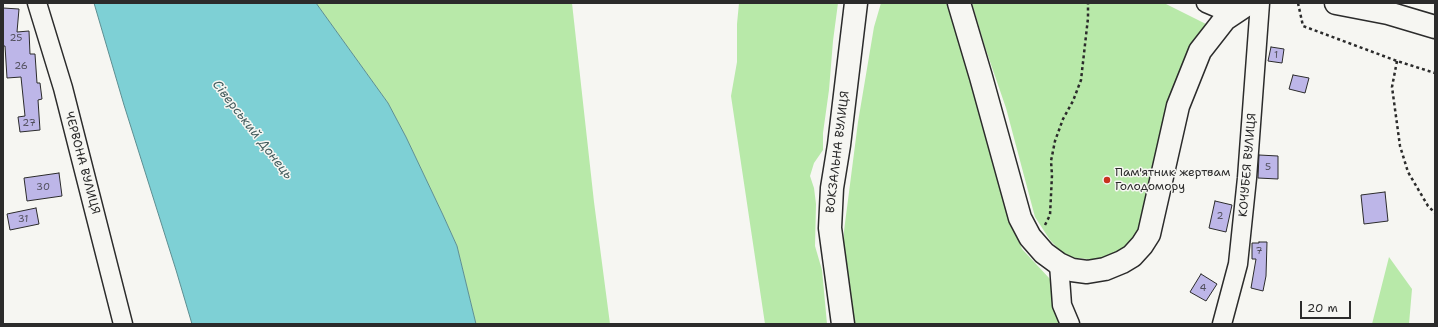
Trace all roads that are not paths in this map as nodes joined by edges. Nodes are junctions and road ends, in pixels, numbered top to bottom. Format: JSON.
{"nodes":[{"id":1,"x":37,"y":3,"type":"edge"},
{"id":2,"x":856,"y":3,"type":"edge"},
{"id":3,"x":958,"y":3,"type":"edge"},
{"id":4,"x":1206,"y":3,"type":"edge"},
{"id":5,"x":1260,"y":3,"type":"edge"},
{"id":6,"x":1336,"y":3,"type":"edge"},
{"id":7,"x":1240,"y":9,"type":"edge"},
{"id":8,"x":1435,"y":27,"type":"edge"},
{"id":9,"x":1059,"y":264,"type":"junction"},
{"id":10,"x":124,"y":324,"type":"edge"},
{"id":11,"x":843,"y":324,"type":"edge"},
{"id":12,"x":1070,"y":324,"type":"edge"},
{"id":13,"x":1222,"y":324,"type":"edge"}],
"edges":[{"from":1,"to":10,"type":"street","name":"ЧЕРВОНА ВУЛИЦЯ"},
{"from":2,"to":11,"type":"main road","name":"ВОКЗАЛЬНА ВУЛИЦЯ"},
{"from":3,"to":9,"type":"main road"},
{"from":4,"to":7,"type":"street"},
{"from":5,"to":13,"type":"street","name":"КОЧУБЕЯ ВУЛИЦЯ"},
{"from":6,"to":8,"type":"main road"},
{"from":7,"to":9,"type":"main road"},
{"from":9,"to":12,"type":"street"}]}
